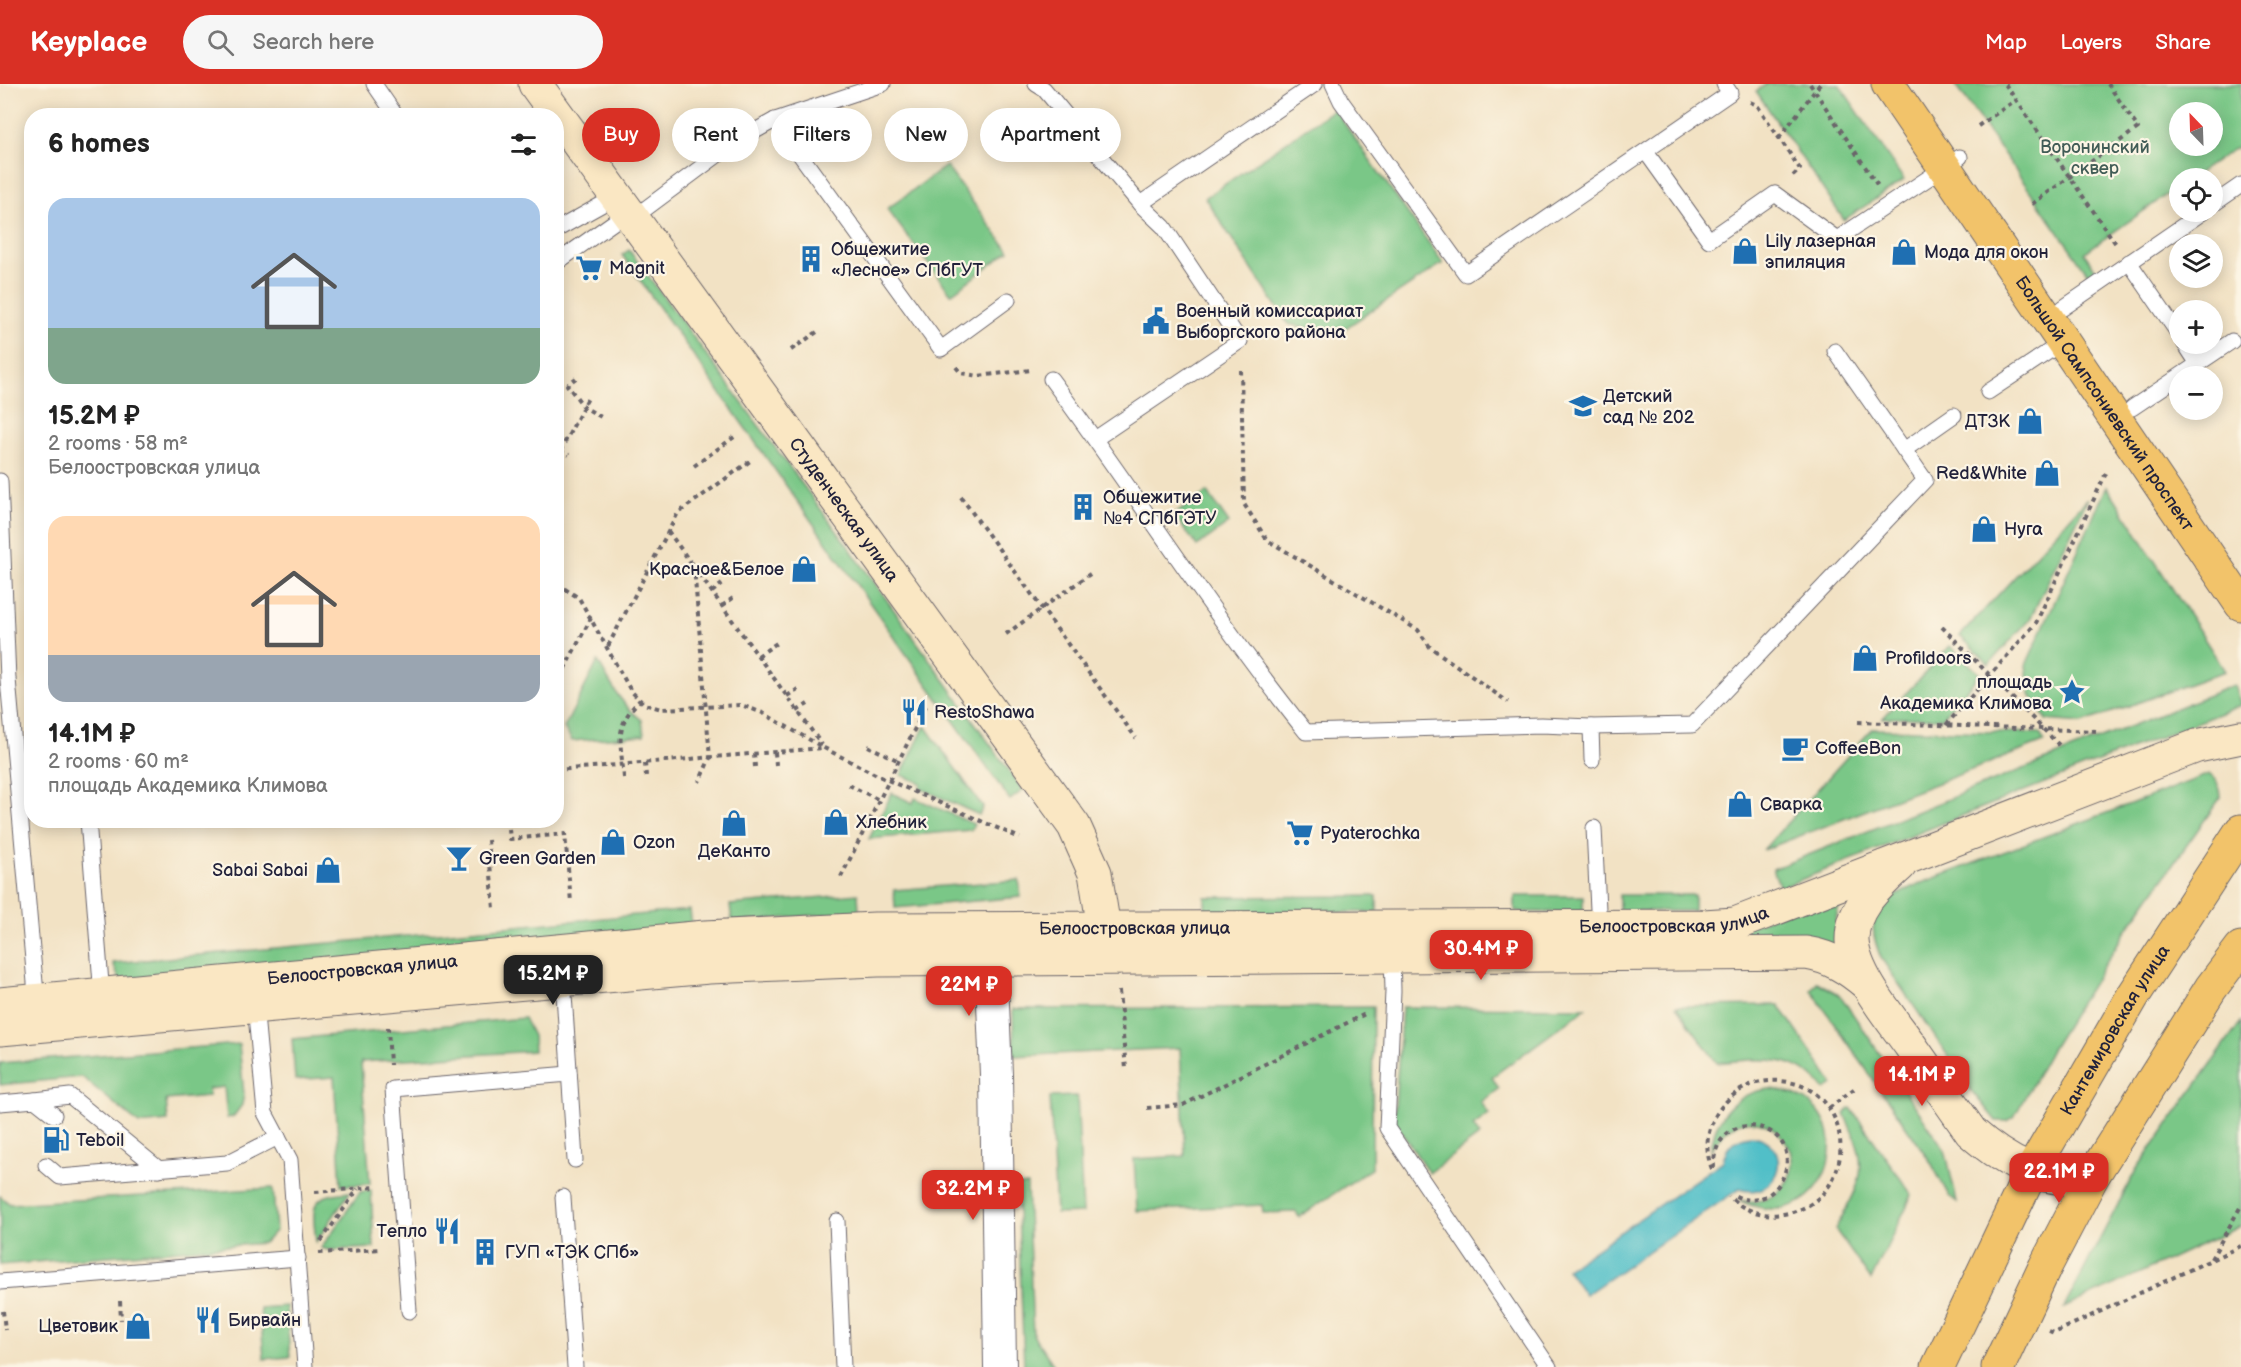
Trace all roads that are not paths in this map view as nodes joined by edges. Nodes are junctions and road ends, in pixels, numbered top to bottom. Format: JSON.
{"nodes":[{"id":1,"x":374,"y":84,"type":"edge"},
{"id":2,"x":536,"y":84,"type":"edge"},
{"id":3,"x":884,"y":84,"type":"edge"},
{"id":4,"x":1036,"y":84,"type":"edge"},
{"id":5,"x":1315,"y":84,"type":"edge"},
{"id":6,"x":1333,"y":84,"type":"edge"},
{"id":7,"x":1887,"y":84,"type":"edge"},
{"id":8,"x":1910,"y":84,"type":"edge"},
{"id":9,"x":1727,"y":88,"type":"edge"},
{"id":10,"x":390,"y":108,"type":"edge"},
{"id":11,"x":553,"y":108,"type":"edge"},
{"id":12,"x":811,"y":108,"type":"edge"},
{"id":13,"x":771,"y":122,"type":"edge"},
{"id":14,"x":564,"y":123,"type":"edge"},
{"id":15,"x":1646,"y":152,"type":"junction"},
{"id":16,"x":805,"y":162,"type":"edge"},
{"id":17,"x":1952,"y":162,"type":"junction"},
{"id":18,"x":2241,"y":185,"type":"edge"},
{"id":19,"x":2223,"y":197,"type":"edge"},
{"id":20,"x":1140,"y":204,"type":"junction"},
{"id":21,"x":626,"y":208,"type":"junction"},
{"id":22,"x":2188,"y":222,"type":"edge"},
{"id":23,"x":564,"y":227,"type":"edge"},
{"id":24,"x":564,"y":257,"type":"edge"},
{"id":25,"x":2129,"y":262,"type":"junction"},
{"id":26,"x":1008,"y":300,"type":"dead end"},
{"id":27,"x":2063,"y":308,"type":"junction"},
{"id":28,"x":2169,"y":320,"type":"edge"},
{"id":29,"x":2232,"y":341,"type":"dead end"},
{"id":30,"x":2063,"y":342,"type":"junction"},
{"id":31,"x":1834,"y":351,"type":"dead end"},
{"id":32,"x":2191,"y":354,"type":"edge"},
{"id":33,"x":2198,"y":364,"type":"junction"},
{"id":34,"x":1051,"y":379,"type":"road end"},
{"id":35,"x":1988,"y":392,"type":"dead end"},
{"id":36,"x":2132,"y":408,"type":"junction"},
{"id":37,"x":1954,"y":415,"type":"dead end"},
{"id":38,"x":1095,"y":439,"type":"junction"},
{"id":39,"x":1904,"y":450,"type":"junction"},
{"id":40,"x":0,"y":481,"type":"edge"},
{"id":41,"x":2241,"y":567,"type":"edge"},
{"id":42,"x":2241,"y":604,"type":"edge"},
{"id":43,"x":1591,"y":727,"type":"junction"},
{"id":44,"x":2241,"y":737,"type":"edge"},
{"id":45,"x":1592,"y":760,"type":"dead end"},
{"id":46,"x":89,"y":828,"type":"edge"},
{"id":47,"x":1594,"y":828,"type":"dead end"},
{"id":48,"x":2241,"y":831,"type":"edge"},
{"id":49,"x":1907,"y":857,"type":"junction"},
{"id":50,"x":1599,"y":940,"type":"junction"},
{"id":51,"x":1392,"y":941,"type":"junction"},
{"id":52,"x":1104,"y":943,"type":"junction"},
{"id":53,"x":2241,"y":948,"type":"edge"},
{"id":54,"x":991,"y":958,"type":"junction"},
{"id":55,"x":563,"y":979,"type":"junction"},
{"id":56,"x":1867,"y":984,"type":"junction"},
{"id":57,"x":254,"y":993,"type":"junction"},
{"id":58,"x":0,"y":1004,"type":"edge"},
{"id":59,"x":103,"y":1007,"type":"junction"},
{"id":60,"x":38,"y":1013,"type":"junction"},
{"id":61,"x":0,"y":1029,"type":"edge"},
{"id":62,"x":569,"y":1074,"type":"junction"},
{"id":63,"x":35,"y":1100,"type":"junction"},
{"id":64,"x":0,"y":1103,"type":"edge"},
{"id":65,"x":54,"y":1115,"type":"dead end"},
{"id":66,"x":278,"y":1137,"type":"junction"},
{"id":67,"x":107,"y":1159,"type":"dead end"},
{"id":68,"x":575,"y":1160,"type":"dead end"},
{"id":69,"x":46,"y":1165,"type":"dead end"},
{"id":70,"x":159,"y":1169,"type":"junction"},
{"id":71,"x":123,"y":1172,"type":"junction"},
{"id":72,"x":2031,"y":1172,"type":"junction"},
{"id":73,"x":2092,"y":1177,"type":"junction"},
{"id":74,"x":563,"y":1197,"type":"dead end"},
{"id":75,"x":837,"y":1221,"type":"dead end"},
{"id":76,"x":298,"y":1258,"type":"junction"},
{"id":77,"x":0,"y":1282,"type":"edge"},
{"id":78,"x":409,"y":1311,"type":"dead end"},
{"id":79,"x":305,"y":1367,"type":"edge"},
{"id":80,"x":575,"y":1367,"type":"edge"},
{"id":81,"x":843,"y":1367,"type":"edge"},
{"id":82,"x":1000,"y":1367,"type":"edge"},
{"id":83,"x":1549,"y":1367,"type":"edge"},
{"id":84,"x":1938,"y":1367,"type":"edge"},
{"id":85,"x":1998,"y":1367,"type":"edge"}],
"edges":[{"from":1,"to":10,"type":"lane"},
{"from":2,"to":11,"type":"main road","name":"Студенческая улица"},
{"from":3,"to":12,"type":"lane"},
{"from":4,"to":20,"type":"lane"},
{"from":5,"to":20,"type":"lane"},
{"from":6,"to":15,"type":"lane"},
{"from":7,"to":17,"type":"main road","name":"Большой Сампсониевский проспект"},
{"from":8,"to":17,"type":"main road","name":"Большой Сампсониевский проспект"},
{"from":9,"to":15,"type":"lane"},
{"from":13,"to":21,"type":"lane"},
{"from":14,"to":21,"type":"main road","name":"Студенческая улица"},
{"from":15,"to":17,"type":"lane"},
{"from":16,"to":26,"type":"lane"},
{"from":17,"to":27,"type":"main road","name":"Большой Сампсониевский проспект"},
{"from":17,"to":30,"type":"main road","name":"Большой Сампсониевский проспект"},
{"from":18,"to":19,"type":"lane"},
{"from":20,"to":38,"type":"lane"},
{"from":21,"to":23,"type":"lane"},
{"from":21,"to":24,"type":"lane"},
{"from":21,"to":52,"type":"main road","name":"Студенческая улица"},
{"from":22,"to":25,"type":"lane"},
{"from":25,"to":27,"type":"lane"},
{"from":25,"to":28,"type":"lane"},
{"from":27,"to":36,"type":"main road","name":"Большой Сампсониевский проспект"},
{"from":29,"to":33,"type":"lane"},
{"from":30,"to":35,"type":"lane"},
{"from":30,"to":42,"type":"main road","name":"Большой Сампсониевский проспект"},
{"from":31,"to":39,"type":"lane"},
{"from":32,"to":33,"type":"lane"},
{"from":33,"to":36,"type":"lane"},
{"from":34,"to":38,"type":"lane"},
{"from":36,"to":41,"type":"main road","name":"Большой Сампсониевский проспект"},
{"from":37,"to":39,"type":"lane"},
{"from":38,"to":43,"type":"lane"},
{"from":39,"to":43,"type":"lane"},
{"from":40,"to":60,"type":"lane"},
{"from":43,"to":45,"type":"lane"},
{"from":44,"to":49,"type":"main road","name":"Белоостровская улица"},
{"from":46,"to":59,"type":"lane"},
{"from":47,"to":50,"type":"lane"},
{"from":48,"to":72,"type":"main road","name":"Кантемировская улица"},
{"from":49,"to":50,"type":"main road","name":"Белоостровская улица"},
{"from":49,"to":56,"type":"main road"},
{"from":50,"to":51,"type":"main road","name":"Белоостровская улица"},
{"from":50,"to":56,"type":"main road","name":"Белоостровская улица"},
{"from":51,"to":52,"type":"main road","name":"Белоостровская улица"},
{"from":51,"to":83,"type":"lane"},
{"from":52,"to":54,"type":"main road","name":"Белоостровская улица"},
{"from":52,"to":57,"type":"main road","name":"Белоостровская улица"},
{"from":53,"to":73,"type":"main road"},
{"from":54,"to":55,"type":"main road","name":"Белоостровская улица"},
{"from":54,"to":82,"type":"street"},
{"from":55,"to":57,"type":"main road","name":"Белоостровская улица"},
{"from":55,"to":62,"type":"lane"},
{"from":56,"to":72,"type":"main road"},
{"from":57,"to":59,"type":"main road","name":"Белоостровская улица"},
{"from":57,"to":66,"type":"lane"},
{"from":58,"to":60,"type":"main road","name":"Белоостровская улица"},
{"from":59,"to":60,"type":"main road","name":"Белоостровская улица"},
{"from":60,"to":61,"type":"main road","name":"Белоостровская улица"},
{"from":62,"to":68,"type":"lane"},
{"from":62,"to":78,"type":"lane"},
{"from":63,"to":64,"type":"lane"},
{"from":63,"to":65,"type":"lane"},
{"from":63,"to":70,"type":"lane"},
{"from":66,"to":70,"type":"lane"},
{"from":66,"to":76,"type":"lane"},
{"from":67,"to":71,"type":"lane"},
{"from":69,"to":71,"type":"lane"},
{"from":70,"to":71,"type":"lane"},
{"from":72,"to":73,"type":"main road"},
{"from":72,"to":84,"type":"main road","name":"Кантемировская улица"},
{"from":73,"to":85,"type":"main road"},
{"from":74,"to":80,"type":"lane"},
{"from":75,"to":81,"type":"lane"},
{"from":76,"to":77,"type":"lane"},
{"from":76,"to":79,"type":"lane"}]}
